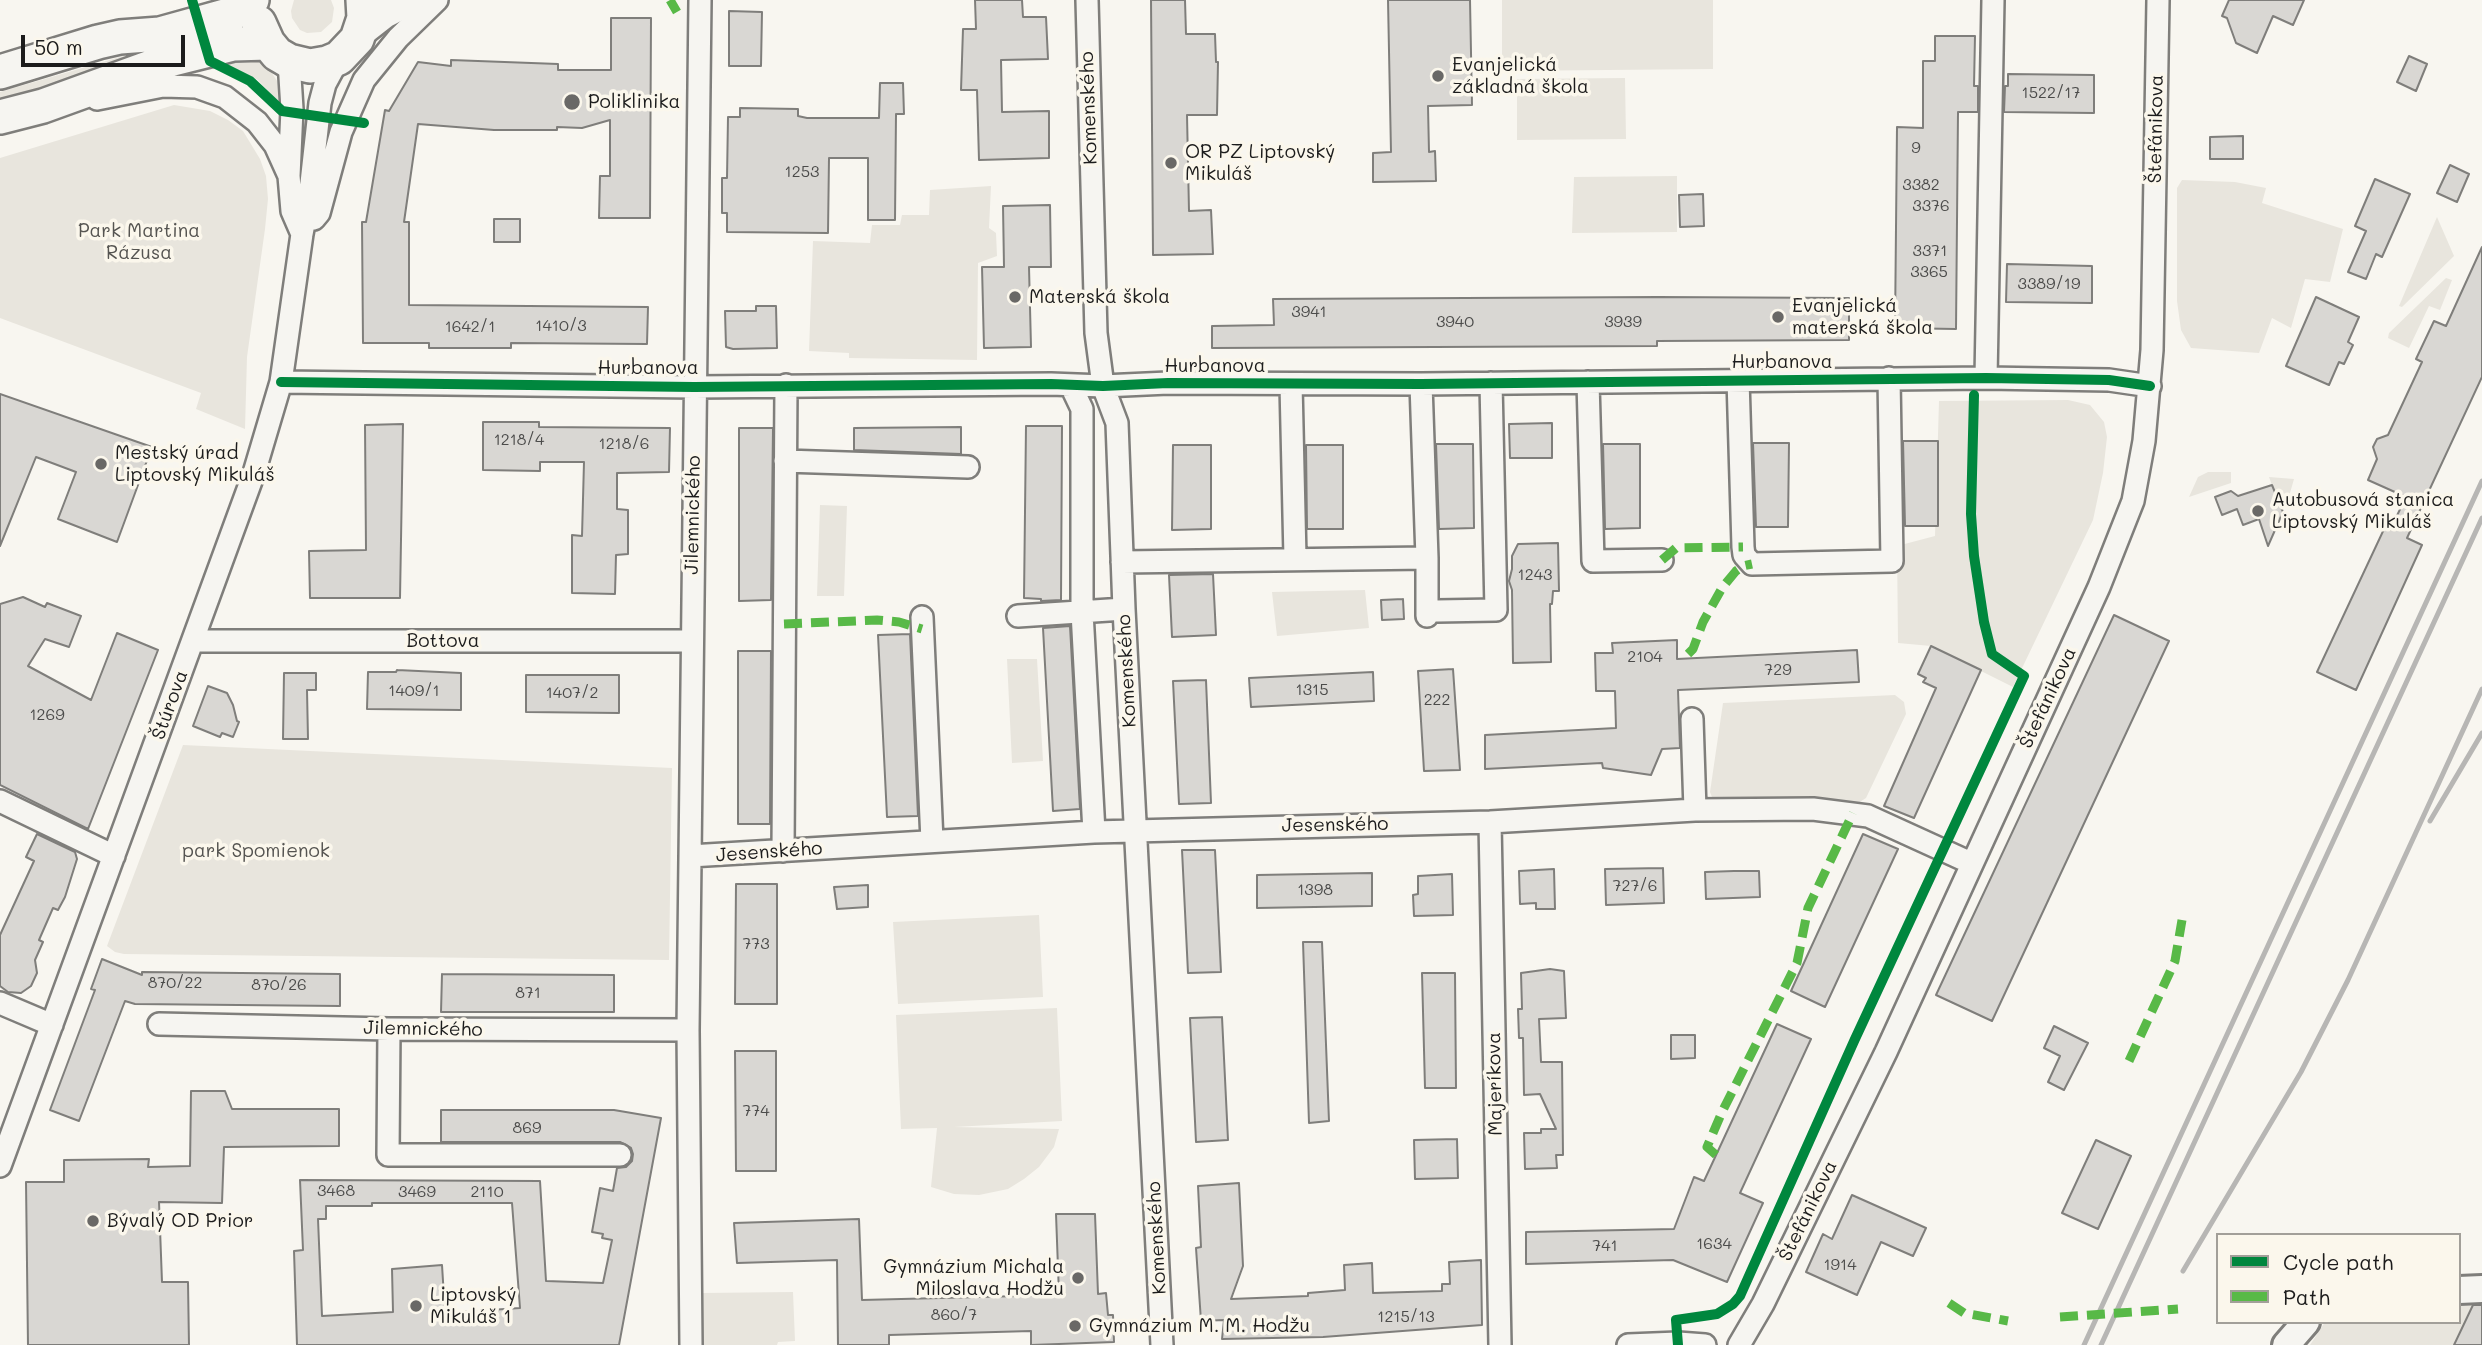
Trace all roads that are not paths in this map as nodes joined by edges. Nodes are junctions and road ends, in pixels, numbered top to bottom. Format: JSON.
{"nodes":[{"id":1,"x":199,"y":0,"type":"edge"},
{"id":2,"x":252,"y":0,"type":"edge"},
{"id":3,"x":260,"y":0,"type":"edge"},
{"id":4,"x":408,"y":0,"type":"edge"},
{"id":5,"x":437,"y":0,"type":"edge"},
{"id":6,"x":700,"y":0,"type":"edge"},
{"id":7,"x":1087,"y":0,"type":"edge"},
{"id":8,"x":1993,"y":0,"type":"edge"},
{"id":9,"x":2158,"y":0,"type":"edge"},
{"id":10,"x":362,"y":15,"type":"edge"},
{"id":11,"x":120,"y":37,"type":"junction"},
{"id":12,"x":279,"y":52,"type":"junction"},
{"id":13,"x":339,"y":58,"type":"junction"},
{"id":14,"x":0,"y":72,"type":"edge"},
{"id":15,"x":43,"y":106,"type":"junction"},
{"id":16,"x":0,"y":117,"type":"edge"},
{"id":17,"x":289,"y":176,"type":"junction"},
{"id":18,"x":302,"y":234,"type":"junction"},
{"id":19,"x":1986,"y":378,"type":"junction"},
{"id":20,"x":1738,"y":379,"type":"junction"},
{"id":21,"x":1889,"y":379,"type":"junction"},
{"id":22,"x":281,"y":382,"type":"junction"},
{"id":23,"x":1588,"y":382,"type":"junction"},
{"id":24,"x":1491,"y":383,"type":"junction"},
{"id":25,"x":1291,"y":384,"type":"junction"},
{"id":26,"x":1421,"y":384,"type":"junction"},
{"id":27,"x":786,"y":385,"type":"junction"},
{"id":28,"x":1071,"y":386,"type":"junction"},
{"id":29,"x":1103,"y":386,"type":"junction"},
{"id":30,"x":2150,"y":386,"type":"junction"},
{"id":31,"x":694,"y":387,"type":"junction"},
{"id":32,"x":785,"y":461,"type":"junction"},
{"id":33,"x":968,"y":467,"type":"dead end"},
{"id":34,"x":1295,"y":558,"type":"junction"},
{"id":35,"x":1427,"y":558,"type":"junction"},
{"id":36,"x":1662,"y":560,"type":"dead end"},
{"id":37,"x":1122,"y":562,"type":"junction"},
{"id":38,"x":1124,"y":609,"type":"junction"},
{"id":39,"x":1083,"y":612,"type":"junction"},
{"id":40,"x":1018,"y":616,"type":"dead end"},
{"id":41,"x":922,"y":617,"type":"dead end"},
{"id":42,"x":194,"y":641,"type":"junction"},
{"id":43,"x":691,"y":641,"type":"junction"},
{"id":44,"x":1692,"y":719,"type":"dead end"},
{"id":45,"x":0,"y":801,"type":"edge"},
{"id":46,"x":1695,"y":810,"type":"junction"},
{"id":47,"x":1490,"y":822,"type":"junction"},
{"id":48,"x":1137,"y":831,"type":"junction"},
{"id":49,"x":1094,"y":832,"type":"junction"},
{"id":50,"x":932,"y":841,"type":"junction"},
{"id":51,"x":782,"y":851,"type":"junction"},
{"id":52,"x":114,"y":856,"type":"junction"},
{"id":53,"x":690,"y":856,"type":"junction"},
{"id":54,"x":1971,"y":863,"type":"junction"},
{"id":55,"x":0,"y":1003,"type":"edge"},
{"id":56,"x":52,"y":1024,"type":"junction"},
{"id":57,"x":159,"y":1024,"type":"dead end"},
{"id":58,"x":389,"y":1029,"type":"junction"},
{"id":59,"x":688,"y":1030,"type":"junction"},
{"id":60,"x":620,"y":1155,"type":"dead end"},
{"id":61,"x":0,"y":1166,"type":"edge"},
{"id":62,"x":2482,"y":1289,"type":"edge"},
{"id":63,"x":2461,"y":1290,"type":"edge"},
{"id":64,"x":2304,"y":1324,"type":"edge"},
{"id":65,"x":691,"y":1345,"type":"edge"},
{"id":66,"x":1162,"y":1345,"type":"edge"},
{"id":67,"x":1500,"y":1345,"type":"edge"},
{"id":68,"x":1628,"y":1345,"type":"edge"},
{"id":69,"x":1706,"y":1345,"type":"edge"},
{"id":70,"x":1740,"y":1345,"type":"edge"},
{"id":71,"x":2286,"y":1345,"type":"edge"}],
"edges":[{"from":1,"to":11,"type":"main road"},
{"from":2,"to":11,"type":"main road"},
{"from":3,"to":12,"type":"main road"},
{"from":4,"to":10,"type":"main road"},
{"from":5,"to":18,"type":"street"},
{"from":6,"to":31,"type":"street","name":"Jilemnického"},
{"from":7,"to":29,"type":"street","name":"Komenského"},
{"from":8,"to":19,"type":"street"},
{"from":9,"to":30,"type":"street","name":"Štefánikova"},
{"from":10,"to":13,"type":"main road"},
{"from":11,"to":14,"type":"main road"},
{"from":12,"to":13,"type":"main road"},
{"from":12,"to":15,"type":"main road"},
{"from":12,"to":17,"type":"street","name":"Štúrova"},
{"from":13,"to":18,"type":"street","name":"Štúrova"},
{"from":15,"to":16,"type":"main road"},
{"from":15,"to":17,"type":"street"},
{"from":17,"to":18,"type":"street","name":"Štúrova"},
{"from":18,"to":22,"type":"street","name":"Štúrova"},
{"from":19,"to":21,"type":"street","name":"Hurbanova"},
{"from":19,"to":30,"type":"street","name":"Hurbanova"},
{"from":20,"to":21,"type":"street","name":"Hurbanova"},
{"from":20,"to":21,"type":"street"},
{"from":20,"to":23,"type":"street","name":"Hurbanova"},
{"from":22,"to":31,"type":"street","name":"Hurbanova"},
{"from":22,"to":42,"type":"street","name":"Štúrova"},
{"from":23,"to":24,"type":"street","name":"Hurbanova"},
{"from":23,"to":36,"type":"street"},
{"from":24,"to":26,"type":"street","name":"Hurbanova"},
{"from":24,"to":35,"type":"street"},
{"from":25,"to":26,"type":"street","name":"Hurbanova"},
{"from":25,"to":29,"type":"street","name":"Hurbanova"},
{"from":25,"to":34,"type":"street"},
{"from":26,"to":35,"type":"street"},
{"from":27,"to":28,"type":"street","name":"Hurbanova"},
{"from":27,"to":31,"type":"street","name":"Hurbanova"},
{"from":27,"to":32,"type":"street"},
{"from":28,"to":29,"type":"street","name":"Hurbanova"},
{"from":28,"to":39,"type":"street"},
{"from":29,"to":37,"type":"street","name":"Komenského"},
{"from":30,"to":54,"type":"street","name":"Štefánikova"},
{"from":31,"to":43,"type":"street","name":"Jilemnického"},
{"from":32,"to":33,"type":"street"},
{"from":32,"to":51,"type":"street"},
{"from":34,"to":35,"type":"street"},
{"from":34,"to":37,"type":"street"},
{"from":37,"to":38,"type":"street","name":"Komenského"},
{"from":38,"to":39,"type":"street"},
{"from":38,"to":48,"type":"street","name":"Komenského"},
{"from":39,"to":40,"type":"street"},
{"from":39,"to":49,"type":"street"},
{"from":41,"to":50,"type":"street"},
{"from":42,"to":43,"type":"street","name":"Bottova"},
{"from":42,"to":52,"type":"street","name":"Štúrova"},
{"from":43,"to":53,"type":"street","name":"Jilemnického"},
{"from":44,"to":46,"type":"street"},
{"from":45,"to":52,"type":"street"},
{"from":46,"to":47,"type":"street","name":"Jesenského"},
{"from":46,"to":54,"type":"street","name":"Jesenského"},
{"from":47,"to":48,"type":"street","name":"Jesenského"},
{"from":47,"to":67,"type":"street","name":"Majeríkova"},
{"from":48,"to":49,"type":"street","name":"Jesenského"},
{"from":48,"to":66,"type":"street","name":"Komenského"},
{"from":49,"to":50,"type":"street","name":"Jesenského"},
{"from":50,"to":51,"type":"street","name":"Jesenského"},
{"from":51,"to":53,"type":"street","name":"Jesenského"},
{"from":52,"to":56,"type":"street","name":"Štúrova"},
{"from":53,"to":59,"type":"street","name":"Jilemnického"},
{"from":54,"to":70,"type":"street","name":"Štefánikova"},
{"from":55,"to":56,"type":"street"},
{"from":56,"to":61,"type":"street","name":"Štúrova"},
{"from":57,"to":58,"type":"street","name":"Jilemnického"},
{"from":58,"to":59,"type":"street","name":"Jilemnického"},
{"from":58,"to":60,"type":"street"},
{"from":59,"to":65,"type":"street","name":"Jilemnického"},
{"from":62,"to":63,"type":"street"},
{"from":64,"to":71,"type":"street"},
{"from":68,"to":69,"type":"street"}]}
